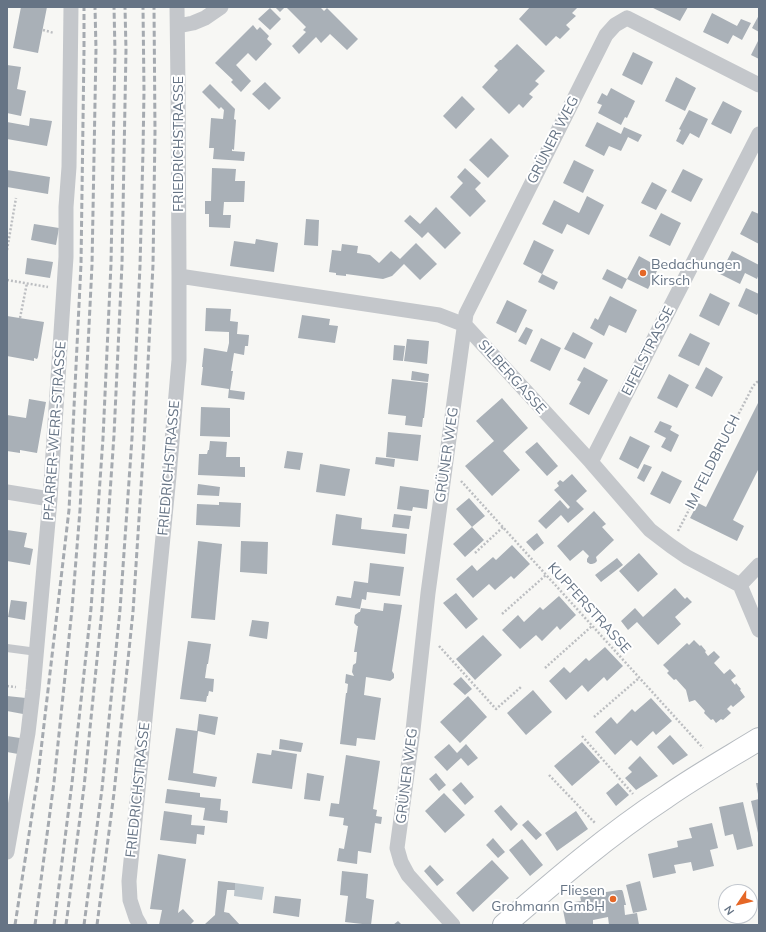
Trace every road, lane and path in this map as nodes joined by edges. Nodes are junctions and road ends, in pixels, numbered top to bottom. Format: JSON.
{"nodes":[{"id":1,"x":70,"y":7,"type":"edge"},
{"id":2,"x":177,"y":7,"type":"edge"},
{"id":3,"x":221,"y":7,"type":"edge"},
{"id":4,"x":626,"y":13,"type":"edge"},
{"id":5,"x":178,"y":26,"type":"junction"},
{"id":6,"x":759,"y":85,"type":"edge"},
{"id":7,"x":759,"y":134,"type":"edge"},
{"id":8,"x":16,"y":198,"type":"dead end"},
{"id":9,"x":7,"y":250,"type":"edge"},
{"id":10,"x":179,"y":276,"type":"junction"},
{"id":11,"x":7,"y":280,"type":"edge"},
{"id":12,"x":27,"y":284,"type":"junction"},
{"id":13,"x":64,"y":290,"type":"junction"},
{"id":14,"x":20,"y":318,"type":"dead end"},
{"id":15,"x":465,"y":325,"type":"junction"},
{"id":16,"x":759,"y":382,"type":"edge"},
{"id":17,"x":591,"y":462,"type":"junction"},
{"id":18,"x":446,"y":464,"type":"junction"},
{"id":19,"x":7,"y":492,"type":"edge"},
{"id":20,"x":50,"y":499,"type":"junction"},
{"id":21,"x":503,"y":527,"type":"junction"},
{"id":22,"x":671,"y":546,"type":"junction"},
{"id":23,"x":475,"y":553,"type":"dead end"},
{"id":24,"x":759,"y":565,"type":"edge"},
{"id":25,"x":546,"y":575,"type":"junction"},
{"id":26,"x":740,"y":585,"type":"junction"},
{"id":27,"x":502,"y":614,"type":"dead end"},
{"id":28,"x":592,"y":626,"type":"junction"},
{"id":29,"x":424,"y":629,"type":"junction"},
{"id":30,"x":759,"y":630,"type":"edge"},
{"id":31,"x":7,"y":648,"type":"edge"},
{"id":32,"x":37,"y":652,"type":"junction"},
{"id":33,"x":545,"y":668,"type":"dead end"},
{"id":34,"x":639,"y":678,"type":"junction"},
{"id":35,"x":521,"y":687,"type":"dead end"},
{"id":36,"x":594,"y":717,"type":"dead end"},
{"id":37,"x":582,"y":736,"type":"dead end"},
{"id":38,"x":759,"y":739,"type":"edge"},
{"id":39,"x":718,"y":764,"type":"junction"},
{"id":40,"x":549,"y":775,"type":"dead end"},
{"id":41,"x":11,"y":807,"type":"edge"},
{"id":42,"x":647,"y":810,"type":"junction"},
{"id":43,"x":609,"y":838,"type":"junction"},
{"id":44,"x":7,"y":852,"type":"edge"},
{"id":45,"x":140,"y":925,"type":"edge"},
{"id":46,"x":453,"y":925,"type":"edge"},
{"id":47,"x":504,"y":925,"type":"edge"}],
"edges":[{"from":1,"to":13,"type":"street","name":"PFARRER-WERR-STRASSE"},
{"from":2,"to":5,"type":"street","name":"FRIEDRICHSTRASSE"},
{"from":3,"to":5,"type":"street"},
{"from":4,"to":6,"type":"street"},
{"from":4,"to":15,"type":"street","name":"GRÜNER WEG"},
{"from":5,"to":10,"type":"street","name":"FRIEDRICHSTRASSE"},
{"from":7,"to":17,"type":"street","name":"EIFELSTRASSE"},
{"from":8,"to":9,"type":"path"},
{"from":10,"to":15,"type":"street","name":"SILBERGASSE"},
{"from":10,"to":45,"type":"street","name":"FRIEDRICHSTRASSE"},
{"from":11,"to":12,"type":"path"},
{"from":12,"to":13,"type":"path"},
{"from":12,"to":14,"type":"path"},
{"from":13,"to":20,"type":"street","name":"PFARRER-WERR-STRASSE"},
{"from":15,"to":17,"type":"street","name":"SILBERGASSE"},
{"from":15,"to":18,"type":"street","name":"GRÜNER WEG"},
{"from":16,"to":22,"type":"path","name":"IM FELDBRUCH"},
{"from":17,"to":22,"type":"street","name":"SILBERGASSE"},
{"from":18,"to":21,"type":"path","name":"KUPFERSTRASSE"},
{"from":18,"to":29,"type":"street","name":"GRÜNER WEG"},
{"from":19,"to":20,"type":"street"},
{"from":20,"to":32,"type":"street","name":"PFARRER-WERR-STRASSE"},
{"from":21,"to":23,"type":"path"},
{"from":21,"to":25,"type":"path","name":"KUPFERSTRASSE"},
{"from":22,"to":26,"type":"street","name":"SILBERGASSE"},
{"from":24,"to":26,"type":"street"},
{"from":25,"to":27,"type":"path"},
{"from":25,"to":28,"type":"path","name":"KUPFERSTRASSE"},
{"from":26,"to":30,"type":"street"},
{"from":28,"to":33,"type":"path"},
{"from":28,"to":34,"type":"path","name":"KUPFERSTRASSE"},
{"from":29,"to":35,"type":"path"},
{"from":29,"to":46,"type":"street","name":"GRÜNER WEG"},
{"from":31,"to":32,"type":"lane"},
{"from":32,"to":41,"type":"street","name":"PFARRER-WERR-STRASSE"},
{"from":34,"to":36,"type":"path"},
{"from":34,"to":39,"type":"path","name":"KUPFERSTRASSE"},
{"from":37,"to":42,"type":"path"},
{"from":38,"to":39,"type":"street"},
{"from":39,"to":42,"type":"street"},
{"from":40,"to":43,"type":"path"},
{"from":41,"to":44,"type":"street","name":"PFARRER-WERR-STRASSE"},
{"from":42,"to":43,"type":"street"},
{"from":43,"to":47,"type":"street"}]}
